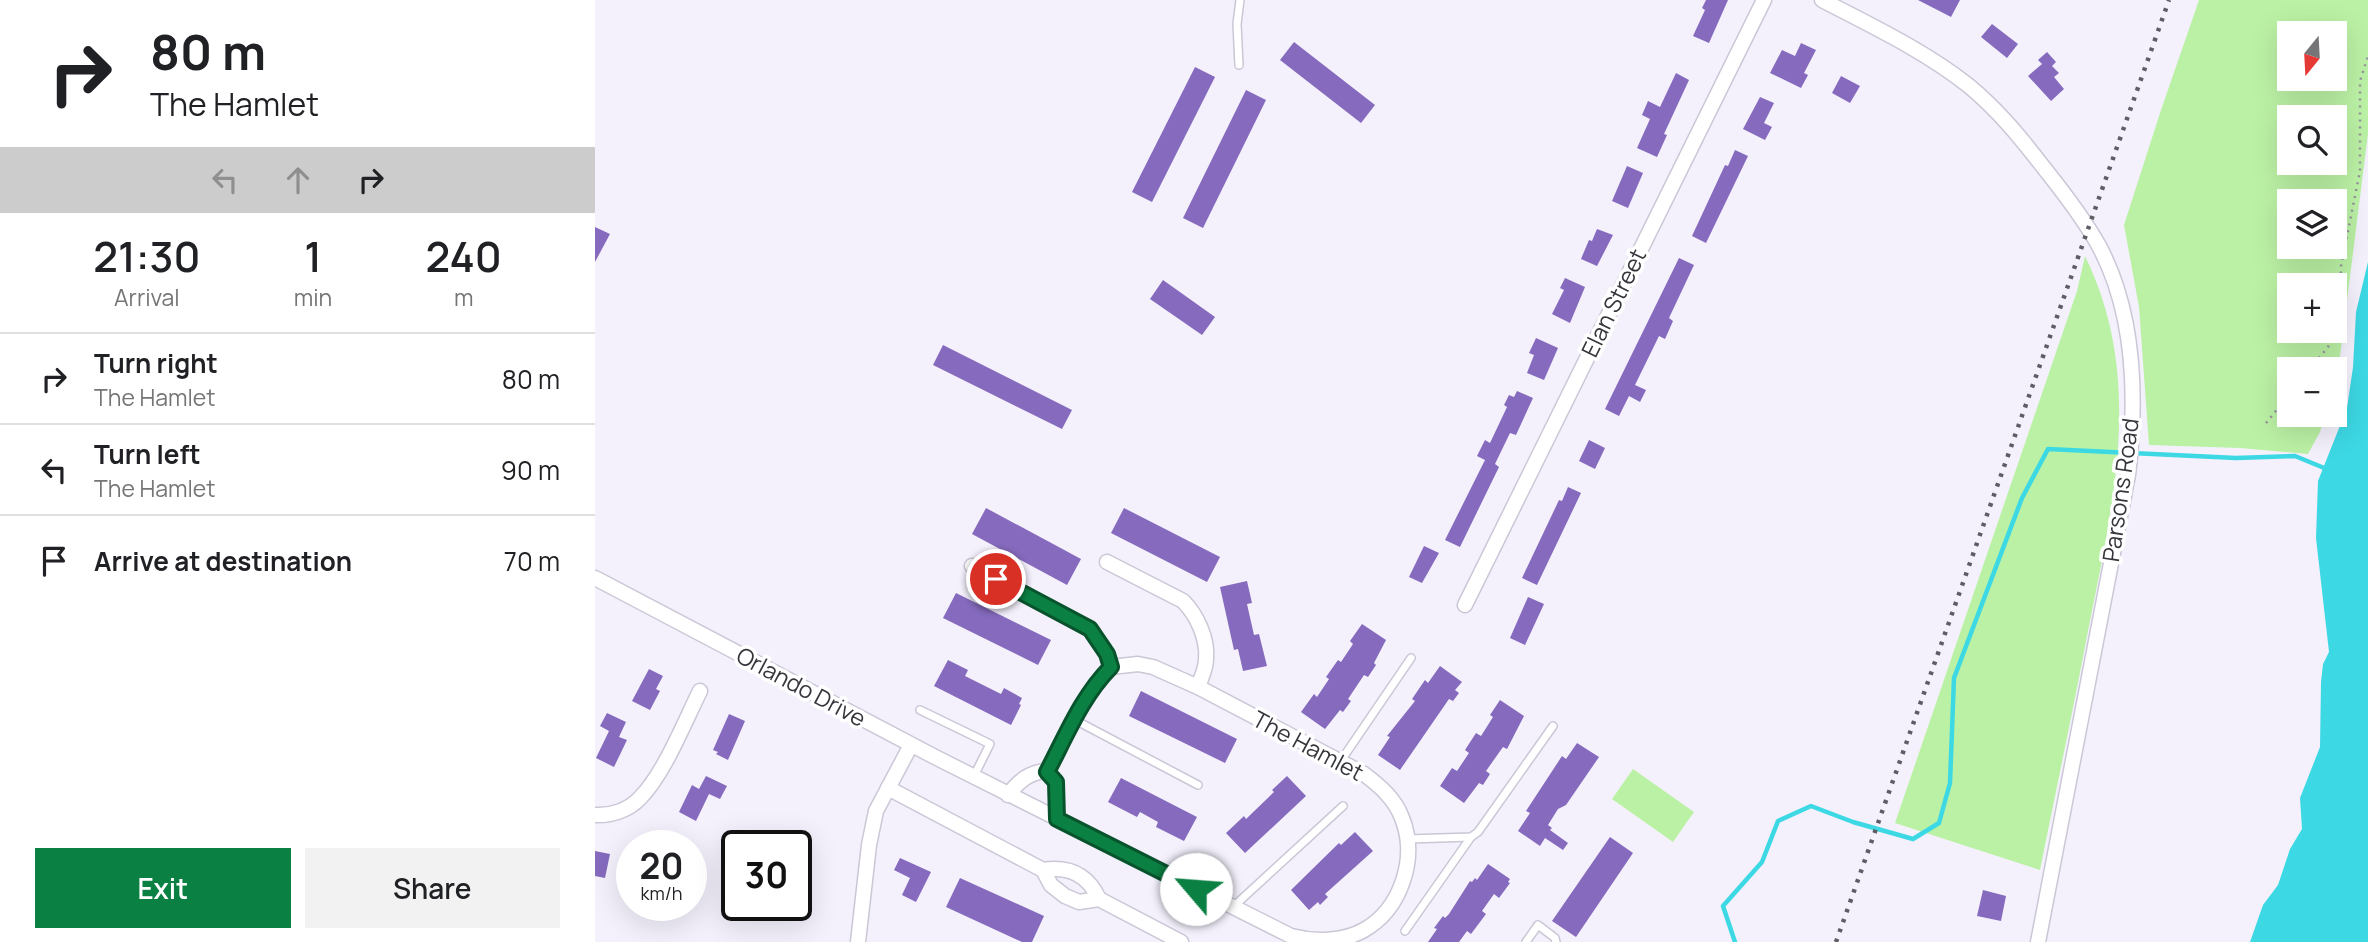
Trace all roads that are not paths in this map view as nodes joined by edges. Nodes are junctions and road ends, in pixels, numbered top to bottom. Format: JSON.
{"nodes":[{"id":1,"x":1240,"y":0,"type":"edge"},
{"id":2,"x":1764,"y":0,"type":"edge"},
{"id":3,"x":1822,"y":0,"type":"edge"},
{"id":4,"x":1239,"y":65,"type":"dead end"},
{"id":5,"x":1107,"y":562,"type":"dead end"},
{"id":6,"x":972,"y":566,"type":"dead end"},
{"id":7,"x":595,"y":578,"type":"edge"},
{"id":8,"x":1465,"y":605,"type":"dead end"},
{"id":9,"x":1411,"y":658,"type":"dead end"},
{"id":10,"x":1111,"y":667,"type":"junction"},
{"id":11,"x":1198,"y":687,"type":"junction"},
{"id":12,"x":700,"y":691,"type":"dead end"},
{"id":13,"x":920,"y":710,"type":"dead end"},
{"id":14,"x":1075,"y":720,"type":"junction"},
{"id":15,"x":1553,"y":726,"type":"dead end"},
{"id":16,"x":911,"y":745,"type":"junction"},
{"id":17,"x":1340,"y":762,"type":"junction"},
{"id":18,"x":1047,"y":772,"type":"junction"},
{"id":19,"x":973,"y":777,"type":"junction"},
{"id":20,"x":1198,"y":785,"type":"dead end"},
{"id":21,"x":888,"y":788,"type":"junction"},
{"id":22,"x":1008,"y":794,"type":"junction"},
{"id":23,"x":1343,"y":806,"type":"dead end"},
{"id":24,"x":595,"y":815,"type":"edge"},
{"id":25,"x":1057,"y":819,"type":"junction"},
{"id":26,"x":1471,"y":837,"type":"junction"},
{"id":27,"x":1408,"y":839,"type":"junction"},
{"id":28,"x":1043,"y":870,"type":"junction"},
{"id":29,"x":1099,"y":900,"type":"junction"},
{"id":30,"x":1233,"y":907,"type":"junction"},
{"id":31,"x":1405,"y":931,"type":"dead end"},
{"id":32,"x":1362,"y":937,"type":"edge"},
{"id":33,"x":858,"y":942,"type":"edge"},
{"id":34,"x":1181,"y":942,"type":"edge"},
{"id":35,"x":1526,"y":942,"type":"edge"},
{"id":36,"x":1556,"y":942,"type":"edge"},
{"id":37,"x":2038,"y":942,"type":"edge"}],
"edges":[{"from":1,"to":4,"type":"lane"},
{"from":2,"to":8,"type":"street","name":"Elan Street"},
{"from":3,"to":37,"type":"street","name":"Parsons Road"},
{"from":5,"to":11,"type":"street"},
{"from":6,"to":10,"type":"street"},
{"from":7,"to":16,"type":"street","name":"Orlando Drive"},
{"from":9,"to":17,"type":"lane"},
{"from":10,"to":11,"type":"street","name":"The Hamlet"},
{"from":10,"to":14,"type":"street"},
{"from":11,"to":17,"type":"street","name":"The Hamlet"},
{"from":12,"to":24,"type":"street"},
{"from":13,"to":19,"type":"lane"},
{"from":14,"to":18,"type":"street"},
{"from":14,"to":20,"type":"lane"},
{"from":15,"to":26,"type":"lane"},
{"from":16,"to":19,"type":"street","name":"Orlando Drive"},
{"from":16,"to":21,"type":"street"},
{"from":17,"to":27,"type":"street","name":"The Hamlet"},
{"from":18,"to":22,"type":"street"},
{"from":18,"to":25,"type":"street"},
{"from":19,"to":22,"type":"street","name":"Orlando Drive"},
{"from":21,"to":28,"type":"street"},
{"from":21,"to":33,"type":"street"},
{"from":22,"to":25,"type":"street","name":"The Hamlet"},
{"from":23,"to":30,"type":"lane"},
{"from":25,"to":30,"type":"street","name":"The Hamlet"},
{"from":26,"to":27,"type":"lane"},
{"from":26,"to":31,"type":"lane"},
{"from":27,"to":32,"type":"street","name":"The Hamlet"},
{"from":28,"to":29,"type":"street"},
{"from":28,"to":29,"type":"street"},
{"from":29,"to":34,"type":"street"},
{"from":30,"to":32,"type":"street","name":"The Hamlet"},
{"from":35,"to":36,"type":"lane"}]}
